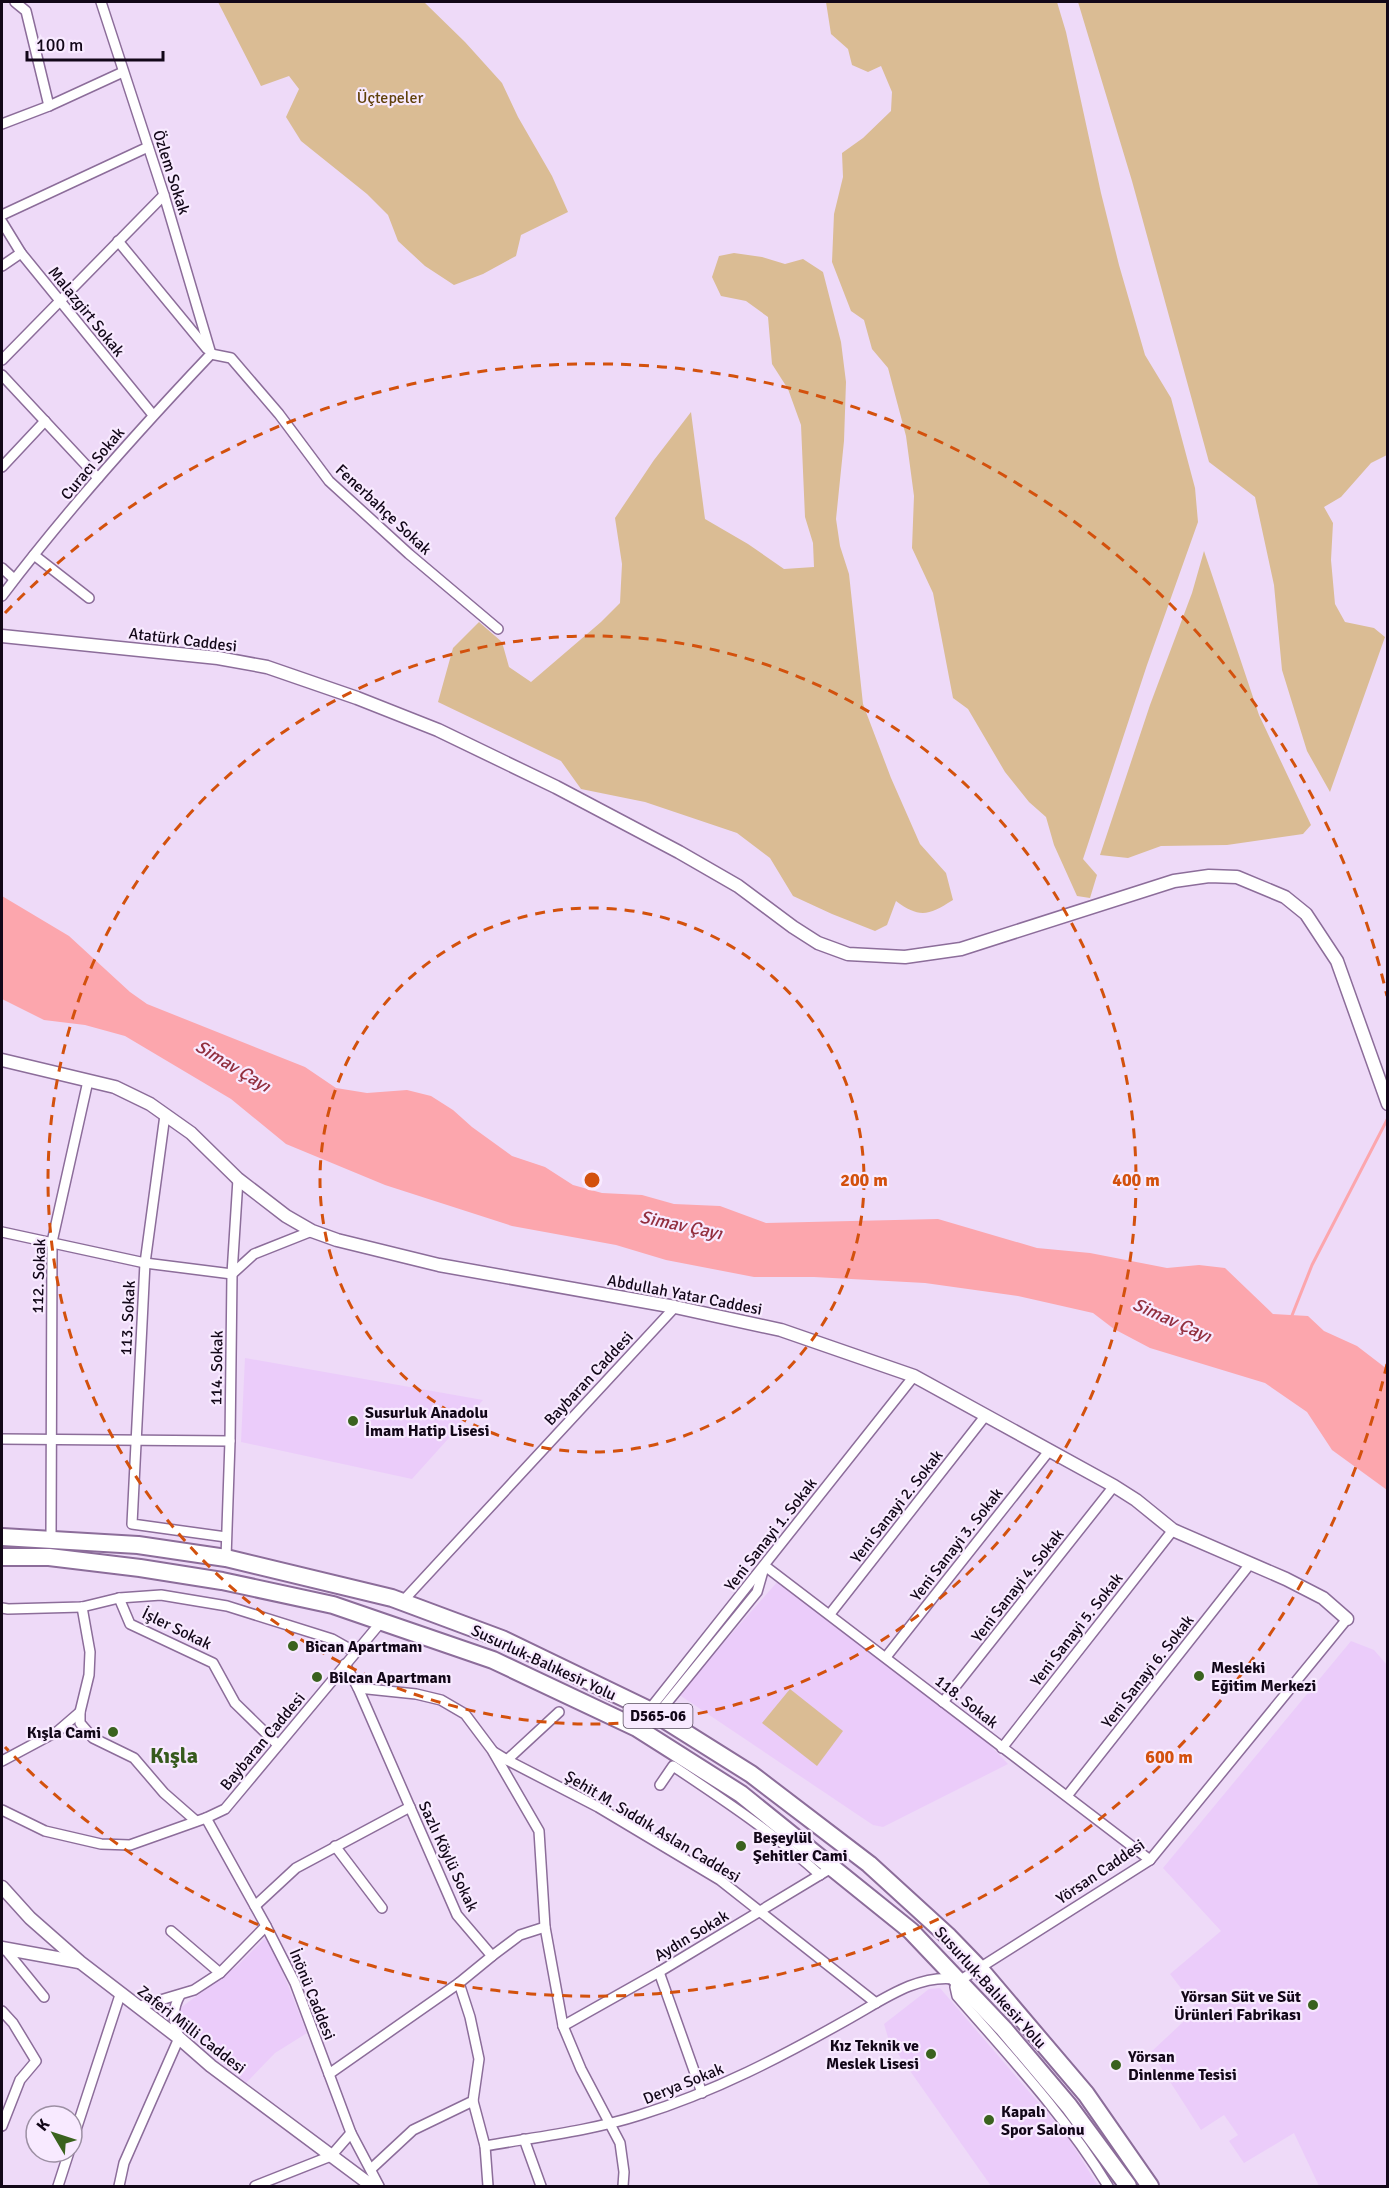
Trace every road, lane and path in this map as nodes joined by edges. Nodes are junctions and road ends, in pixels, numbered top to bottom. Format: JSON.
{"nodes":[{"id":1,"x":15,"y":2,"type":"edge"},
{"id":2,"x":101,"y":2,"type":"edge"},
{"id":3,"x":123,"y":72,"type":"junction"},
{"id":4,"x":49,"y":106,"type":"junction"},
{"id":5,"x":2,"y":124,"type":"edge"},
{"id":6,"x":148,"y":147,"type":"junction"},
{"id":7,"x":164,"y":195,"type":"junction"},
{"id":8,"x":2,"y":215,"type":"edge"},
{"id":9,"x":2,"y":222,"type":"edge"},
{"id":10,"x":118,"y":241,"type":"junction"},
{"id":11,"x":21,"y":253,"type":"junction"},
{"id":12,"x":2,"y":266,"type":"edge"},
{"id":13,"x":60,"y":302,"type":"junction"},
{"id":14,"x":211,"y":354,"type":"junction"},
{"id":15,"x":2,"y":360,"type":"edge"},
{"id":16,"x":2,"y":375,"type":"edge"},
{"id":17,"x":153,"y":415,"type":"junction"},
{"id":18,"x":45,"y":421,"type":"junction"},
{"id":19,"x":3,"y":461,"type":"edge"},
{"id":20,"x":98,"y":478,"type":"junction"},
{"id":21,"x":34,"y":555,"type":"junction"},
{"id":22,"x":2,"y":568,"type":"edge"},
{"id":23,"x":14,"y":579,"type":"junction"},
{"id":24,"x":2,"y":596,"type":"edge"},
{"id":25,"x":89,"y":598,"type":"dead end"},
{"id":26,"x":498,"y":629,"type":"dead end"},
{"id":27,"x":2,"y":636,"type":"edge"},
{"id":28,"x":2,"y":1060,"type":"edge"},
{"id":29,"x":88,"y":1081,"type":"junction"},
{"id":30,"x":1388,"y":1104,"type":"edge"},
{"id":31,"x":165,"y":1115,"type":"junction"},
{"id":32,"x":238,"y":1179,"type":"junction"},
{"id":33,"x":312,"y":1231,"type":"junction"},
{"id":34,"x":2,"y":1232,"type":"edge"},
{"id":35,"x":52,"y":1242,"type":"junction"},
{"id":36,"x":145,"y":1263,"type":"junction"},
{"id":37,"x":232,"y":1274,"type":"junction"},
{"id":38,"x":675,"y":1307,"type":"junction"},
{"id":39,"x":914,"y":1376,"type":"junction"},
{"id":40,"x":986,"y":1415,"type":"junction"},
{"id":41,"x":2,"y":1439,"type":"edge"},
{"id":42,"x":52,"y":1439,"type":"junction"},
{"id":43,"x":135,"y":1440,"type":"junction"},
{"id":44,"x":230,"y":1441,"type":"junction"},
{"id":45,"x":1049,"y":1451,"type":"junction"},
{"id":46,"x":1114,"y":1486,"type":"junction"},
{"id":47,"x":1173,"y":1530,"type":"junction"},
{"id":48,"x":2,"y":1537,"type":"edge"},
{"id":49,"x":226,"y":1537,"type":"junction"},
{"id":50,"x":51,"y":1539,"type":"junction"},
{"id":51,"x":2,"y":1557,"type":"edge"},
{"id":52,"x":226,"y":1558,"type":"junction"},
{"id":53,"x":1250,"y":1564,"type":"junction"},
{"id":54,"x":765,"y":1566,"type":"junction"},
{"id":55,"x":119,"y":1598,"type":"junction"},
{"id":56,"x":402,"y":1602,"type":"junction"},
{"id":57,"x":82,"y":1607,"type":"junction"},
{"id":58,"x":2,"y":1608,"type":"edge"},
{"id":59,"x":830,"y":1614,"type":"junction"},
{"id":60,"x":1347,"y":1619,"type":"joint"},
{"id":61,"x":382,"y":1621,"type":"junction"},
{"id":62,"x":355,"y":1652,"type":"junction"},
{"id":63,"x":886,"y":1657,"type":"junction"},
{"id":64,"x":345,"y":1664,"type":"junction"},
{"id":65,"x":358,"y":1688,"type":"junction"},
{"id":66,"x":943,"y":1702,"type":"junction"},
{"id":67,"x":80,"y":1712,"type":"junction"},
{"id":68,"x":559,"y":1712,"type":"dead end"},
{"id":69,"x":653,"y":1713,"type":"junction"},
{"id":70,"x":278,"y":1745,"type":"junction"},
{"id":71,"x":1002,"y":1748,"type":"junction"},
{"id":72,"x":492,"y":1750,"type":"junction"},
{"id":73,"x":507,"y":1760,"type":"junction"},
{"id":74,"x":2,"y":1761,"type":"edge"},
{"id":75,"x":525,"y":1770,"type":"junction"},
{"id":76,"x":511,"y":1784,"type":"junction"},
{"id":77,"x":660,"y":1785,"type":"dead end"},
{"id":78,"x":1067,"y":1796,"type":"junction"},
{"id":79,"x":410,"y":1807,"type":"junction"},
{"id":80,"x":2,"y":1810,"type":"edge"},
{"id":81,"x":201,"y":1820,"type":"junction"},
{"id":82,"x":335,"y":1846,"type":"junction"},
{"id":83,"x":1150,"y":1860,"type":"junction"},
{"id":84,"x":827,"y":1871,"type":"junction"},
{"id":85,"x":2,"y":1887,"type":"edge"},
{"id":86,"x":874,"y":1901,"type":"junction"},
{"id":87,"x":255,"y":1906,"type":"junction"},
{"id":88,"x":382,"y":1908,"type":"dead end"},
{"id":89,"x":760,"y":1910,"type":"junction"},
{"id":90,"x":266,"y":1926,"type":"junction"},
{"id":91,"x":545,"y":1928,"type":"junction"},
{"id":92,"x":171,"y":1931,"type":"dead end"},
{"id":93,"x":3,"y":1948,"type":"edge"},
{"id":94,"x":967,"y":1954,"type":"junction"},
{"id":95,"x":492,"y":1956,"type":"junction"},
{"id":96,"x":80,"y":1962,"type":"junction"},
{"id":97,"x":979,"y":1968,"type":"junction"},
{"id":98,"x":220,"y":1972,"type":"junction"},
{"id":99,"x":659,"y":1972,"type":"junction"},
{"id":100,"x":933,"y":1980,"type":"junction"},
{"id":101,"x":459,"y":1983,"type":"junction"},
{"id":102,"x":958,"y":1988,"type":"junction"},
{"id":103,"x":120,"y":1995,"type":"junction"},
{"id":104,"x":180,"y":1995,"type":"junction"},
{"id":105,"x":44,"y":1997,"type":"dead end"},
{"id":106,"x":876,"y":2003,"type":"junction"},
{"id":107,"x":138,"y":2007,"type":"junction"},
{"id":108,"x":2,"y":2011,"type":"edge"},
{"id":109,"x":563,"y":2026,"type":"junction"},
{"id":110,"x":179,"y":2038,"type":"junction"},
{"id":111,"x":328,"y":2074,"type":"junction"},
{"id":112,"x":702,"y":2093,"type":"junction"},
{"id":113,"x":473,"y":2101,"type":"junction"},
{"id":114,"x":84,"y":2105,"type":"edge"},
{"id":115,"x":611,"y":2124,"type":"junction"},
{"id":116,"x":2,"y":2126,"type":"edge"},
{"id":117,"x":351,"y":2133,"type":"junction"},
{"id":118,"x":524,"y":2139,"type":"junction"},
{"id":119,"x":484,"y":2146,"type":"junction"},
{"id":120,"x":331,"y":2156,"type":"junction"},
{"id":121,"x":65,"y":2164,"type":"edge"},
{"id":122,"x":371,"y":2169,"type":"junction"},
{"id":123,"x":58,"y":2187,"type":"edge"},
{"id":124,"x":119,"y":2187,"type":"edge"},
{"id":125,"x":255,"y":2187,"type":"edge"},
{"id":126,"x":372,"y":2187,"type":"edge"},
{"id":127,"x":379,"y":2187,"type":"edge"},
{"id":128,"x":488,"y":2187,"type":"edge"},
{"id":129,"x":541,"y":2187,"type":"edge"},
{"id":130,"x":623,"y":2187,"type":"edge"},
{"id":131,"x":1108,"y":2187,"type":"edge"},
{"id":132,"x":1128,"y":2187,"type":"edge"},
{"id":133,"x":1149,"y":2187,"type":"edge"}],
"edges":[{"from":1,"to":4,"type":"street"},
{"from":2,"to":3,"type":"street","name":"Özlem Sokak"},
{"from":3,"to":4,"type":"street"},
{"from":3,"to":6,"type":"street","name":"Özlem Sokak"},
{"from":4,"to":5,"type":"street"},
{"from":6,"to":7,"type":"street","name":"Özlem Sokak"},
{"from":6,"to":8,"type":"street"},
{"from":7,"to":10,"type":"street"},
{"from":7,"to":14,"type":"street","name":"Özlem Sokak"},
{"from":9,"to":11,"type":"street","name":"Malazgirt Sokak"},
{"from":10,"to":13,"type":"street"},
{"from":10,"to":14,"type":"street"},
{"from":11,"to":12,"type":"street"},
{"from":11,"to":13,"type":"street","name":"Malazgirt Sokak"},
{"from":13,"to":15,"type":"street"},
{"from":13,"to":17,"type":"street","name":"Malazgirt Sokak"},
{"from":14,"to":17,"type":"street","name":"Curacı Sokak"},
{"from":14,"to":26,"type":"street","name":"Fenerbahçe Sokak"},
{"from":16,"to":18,"type":"street"},
{"from":17,"to":20,"type":"street","name":"Curacı Sokak"},
{"from":18,"to":19,"type":"street"},
{"from":18,"to":20,"type":"street"},
{"from":20,"to":21,"type":"street","name":"Curacı Sokak"},
{"from":21,"to":23,"type":"street","name":"Curacı Sokak"},
{"from":21,"to":25,"type":"street"},
{"from":22,"to":23,"type":"street"},
{"from":23,"to":24,"type":"street","name":"Curacı Sokak"},
{"from":27,"to":30,"type":"street","name":"Atatürk Caddesi"},
{"from":28,"to":29,"type":"street","name":"Abdullah Yatar Caddesi"},
{"from":29,"to":31,"type":"street","name":"Abdullah Yatar Caddesi"},
{"from":29,"to":35,"type":"street","name":"112. Sokak"},
{"from":31,"to":32,"type":"street","name":"Abdullah Yatar Caddesi"},
{"from":31,"to":36,"type":"street","name":"113. Sokak"},
{"from":32,"to":33,"type":"street","name":"Abdullah Yatar Caddesi"},
{"from":32,"to":37,"type":"street","name":"114. Sokak"},
{"from":33,"to":37,"type":"street"},
{"from":33,"to":38,"type":"street","name":"Abdullah Yatar Caddesi"},
{"from":34,"to":35,"type":"street"},
{"from":35,"to":36,"type":"street"},
{"from":35,"to":42,"type":"street","name":"112. Sokak"},
{"from":36,"to":37,"type":"street"},
{"from":36,"to":43,"type":"street","name":"113. Sokak"},
{"from":37,"to":44,"type":"street","name":"114. Sokak"},
{"from":38,"to":39,"type":"street","name":"Abdullah Yatar Caddesi"},
{"from":38,"to":56,"type":"street","name":"Baybaran Caddesi"},
{"from":39,"to":40,"type":"street","name":"Abdullah Yatar Caddesi"},
{"from":39,"to":54,"type":"street","name":"Yeni Sanayi 1. Sokak"},
{"from":40,"to":45,"type":"street","name":"Abdullah Yatar Caddesi"},
{"from":40,"to":59,"type":"street","name":"Yeni Sanayi 2. Sokak"},
{"from":41,"to":42,"type":"street"},
{"from":42,"to":43,"type":"street"},
{"from":42,"to":50,"type":"street","name":"112. Sokak"},
{"from":43,"to":44,"type":"street"},
{"from":43,"to":49,"type":"street","name":"113. Sokak"},
{"from":44,"to":49,"type":"street","name":"114. Sokak"},
{"from":45,"to":46,"type":"street","name":"Abdullah Yatar Caddesi"},
{"from":45,"to":63,"type":"street","name":"Yeni Sanayi 3. Sokak"},
{"from":46,"to":47,"type":"street","name":"Abdullah Yatar Caddesi"},
{"from":46,"to":66,"type":"street","name":"Yeni Sanayi 4. Sokak"},
{"from":47,"to":53,"type":"street","name":"Abdullah Yatar Caddesi"},
{"from":47,"to":71,"type":"street","name":"Yeni Sanayi 5. Sokak"},
{"from":48,"to":50,"type":"highway","name":"Susurluk-Balıkesir Yolu","number":"D565-06"},
{"from":49,"to":52,"type":"street","name":"114. Sokak"},
{"from":50,"to":52,"type":"highway","name":"Susurluk-Balıkesir Yolu","number":"D565-06"},
{"from":51,"to":61,"type":"highway","name":"Susurluk-Balıkesir Yolu","number":"D565-06"},
{"from":52,"to":56,"type":"highway","name":"Susurluk-Balıkesir Yolu","number":"D565-06"},
{"from":53,"to":60,"type":"street","name":"Abdullah Yatar Caddesi"},
{"from":53,"to":78,"type":"street","name":"Yeni Sanayi 6. Sokak"},
{"from":54,"to":59,"type":"street","name":"118. Sokak"},
{"from":54,"to":69,"type":"street","name":"Yeni Sanayi 1. Sokak"},
{"from":55,"to":57,"type":"street"},
{"from":55,"to":62,"type":"street"},
{"from":55,"to":70,"type":"street","name":"İşler Sokak"},
{"from":56,"to":69,"type":"highway","name":"Susurluk-Balıkesir Yolu","number":"D565-06"},
{"from":57,"to":58,"type":"street"},
{"from":57,"to":67,"type":"street"},
{"from":59,"to":63,"type":"street","name":"118. Sokak"},
{"from":60,"to":83,"type":"street","name":"Yörsan Caddesi"},
{"from":61,"to":62,"type":"street","name":"Baybaran Caddesi"},
{"from":61,"to":84,"type":"highway","name":"Susurluk-Balıkesir Yolu","number":"D565-06"},
{"from":62,"to":64,"type":"street","name":"Baybaran Caddesi"},
{"from":63,"to":66,"type":"street","name":"118. Sokak"},
{"from":64,"to":65,"type":"street","name":"Sazlı Köylü Sokak"},
{"from":64,"to":70,"type":"street","name":"Baybaran Caddesi"},
{"from":65,"to":72,"type":"street"},
{"from":65,"to":79,"type":"street","name":"Sazlı Köylü Sokak"},
{"from":66,"to":71,"type":"street","name":"118. Sokak"},
{"from":67,"to":74,"type":"street"},
{"from":67,"to":81,"type":"street","name":"İnönü Caddesi"},
{"from":68,"to":73,"type":"street"},
{"from":69,"to":94,"type":"highway","name":"Susurluk-Balıkesir Yolu","number":"D565-06"},
{"from":70,"to":81,"type":"street","name":"Baybaran Caddesi"},
{"from":71,"to":78,"type":"street","name":"118. Sokak"},
{"from":72,"to":73,"type":"street","name":"Şehit M. Sıddık Aslan Caddesi"},
{"from":72,"to":76,"type":"street"},
{"from":73,"to":75,"type":"street","name":"Şehit M. Sıddık Aslan Caddesi"},
{"from":75,"to":76,"type":"street"},
{"from":75,"to":89,"type":"street","name":"Şehit M. Sıddık Aslan Caddesi"},
{"from":76,"to":91,"type":"street"},
{"from":77,"to":84,"type":"street"},
{"from":78,"to":83,"type":"street","name":"118. Sokak"},
{"from":79,"to":82,"type":"street"},
{"from":79,"to":95,"type":"street","name":"Sazlı Köylü Sokak"},
{"from":80,"to":81,"type":"street","name":"Baybaran Caddesi"},
{"from":81,"to":87,"type":"street","name":"İnönü Caddesi"},
{"from":82,"to":87,"type":"street"},
{"from":82,"to":88,"type":"street"},
{"from":83,"to":97,"type":"street","name":"Yörsan Caddesi"},
{"from":84,"to":86,"type":"highway","name":"Susurluk-Balıkesir Yolu","number":"D565-06"},
{"from":84,"to":89,"type":"street","name":"Aydın Sokak"},
{"from":85,"to":96,"type":"street","name":"Zaferi Milli Caddesi"},
{"from":86,"to":94,"type":"highway"},
{"from":86,"to":102,"type":"highway","name":"Susurluk-Balıkesir Yolu","number":"D565-06"},
{"from":87,"to":90,"type":"street","name":"İnönü Caddesi"},
{"from":89,"to":99,"type":"street","name":"Aydın Sokak"},
{"from":89,"to":106,"type":"street","name":"Şehit M. Sıddık Aslan Caddesi"},
{"from":90,"to":98,"type":"street"},
{"from":90,"to":111,"type":"street","name":"İnönü Caddesi"},
{"from":91,"to":95,"type":"street"},
{"from":91,"to":109,"type":"street"},
{"from":92,"to":98,"type":"street"},
{"from":93,"to":96,"type":"street"},
{"from":93,"to":105,"type":"street"},
{"from":94,"to":97,"type":"highway","name":"Susurluk-Balıkesir Yolu","number":"D565-06"},
{"from":95,"to":101,"type":"street"},
{"from":96,"to":103,"type":"street","name":"Zaferi Milli Caddesi"},
{"from":97,"to":102,"type":"street","name":"Yörsan Caddesi"},
{"from":97,"to":133,"type":"highway","name":"Susurluk-Balıkesir Yolu","number":"D565-06"},
{"from":98,"to":104,"type":"street"},
{"from":99,"to":109,"type":"street","name":"Aydın Sokak"},
{"from":99,"to":112,"type":"street"},
{"from":100,"to":102,"type":"street"},
{"from":100,"to":102,"type":"street"},
{"from":100,"to":106,"type":"street","name":"Derya Sokak"},
{"from":101,"to":111,"type":"street"},
{"from":101,"to":113,"type":"street"},
{"from":102,"to":131,"type":"street"},
{"from":102,"to":132,"type":"highway","name":"Susurluk-Balıkesir Yolu","number":"D565-06"},
{"from":103,"to":107,"type":"street","name":"Zaferi Milli Caddesi"},
{"from":103,"to":114,"type":"street"},
{"from":104,"to":107,"type":"street"},
{"from":104,"to":110,"type":"street"},
{"from":106,"to":112,"type":"street","name":"Derya Sokak"},
{"from":107,"to":110,"type":"street","name":"Zaferi Milli Caddesi"},
{"from":108,"to":116,"type":"street"},
{"from":109,"to":115,"type":"street"},
{"from":110,"to":120,"type":"street","name":"Zaferi Milli Caddesi"},
{"from":110,"to":124,"type":"street"},
{"from":111,"to":117,"type":"street","name":"İnönü Caddesi"},
{"from":112,"to":115,"type":"street","name":"Derya Sokak"},
{"from":113,"to":119,"type":"street"},
{"from":113,"to":122,"type":"street"},
{"from":115,"to":118,"type":"street","name":"Derya Sokak"},
{"from":115,"to":130,"type":"street"},
{"from":117,"to":120,"type":"street"},
{"from":117,"to":122,"type":"street","name":"İnönü Caddesi"},
{"from":118,"to":119,"type":"street","name":"Derya Sokak"},
{"from":118,"to":129,"type":"street"},
{"from":119,"to":128,"type":"street"},
{"from":120,"to":125,"type":"street"},
{"from":120,"to":126,"type":"street","name":"Zaferi Milli Caddesi"},
{"from":121,"to":123,"type":"street"},
{"from":122,"to":127,"type":"street","name":"İnönü Caddesi"}]}
